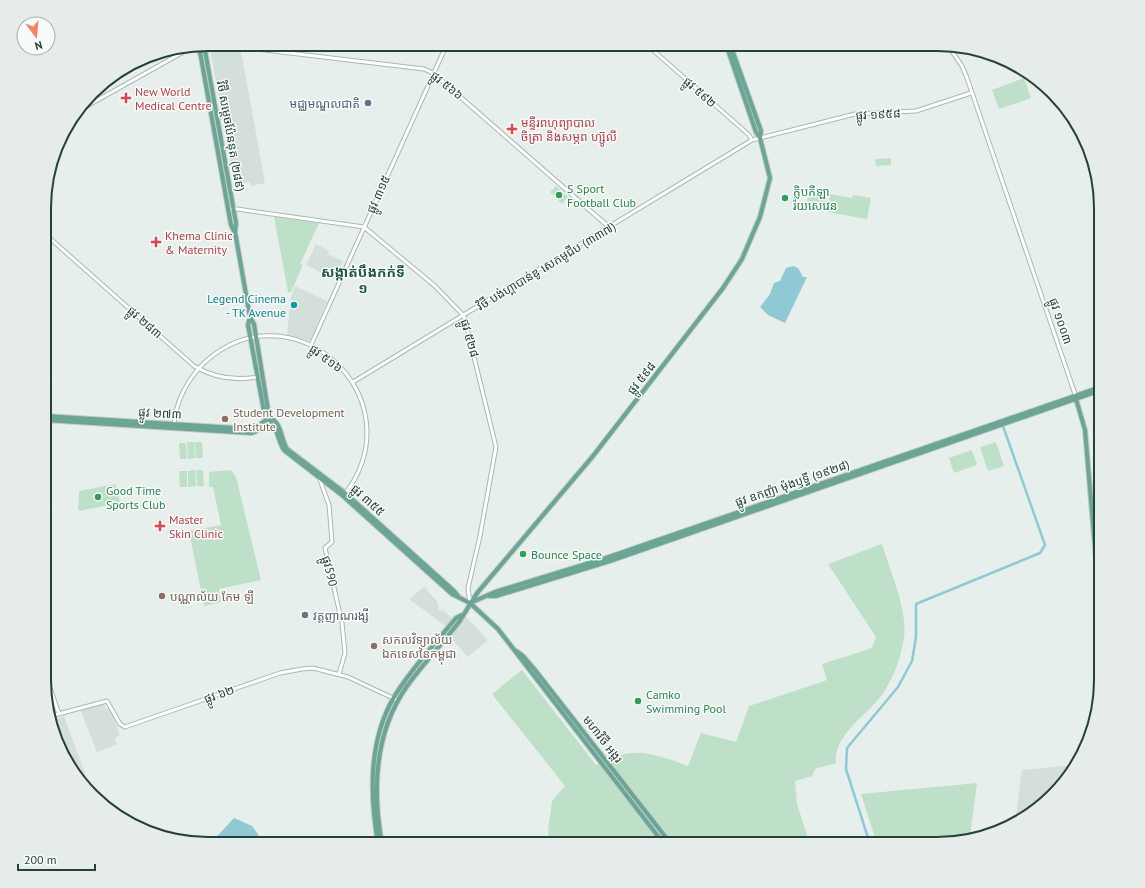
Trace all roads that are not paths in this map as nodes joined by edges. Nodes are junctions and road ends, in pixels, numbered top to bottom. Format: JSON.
{"nodes":[{"id":1,"x":200,"y":51,"type":"edge"},
{"id":2,"x":205,"y":51,"type":"edge"},
{"id":3,"x":273,"y":51,"type":"edge"},
{"id":4,"x":444,"y":51,"type":"edge"},
{"id":5,"x":654,"y":51,"type":"edge"},
{"id":6,"x":728,"y":51,"type":"edge"},
{"id":7,"x":733,"y":51,"type":"edge"},
{"id":8,"x":952,"y":52,"type":"edge"},
{"id":9,"x":181,"y":53,"type":"edge"},
{"id":10,"x":433,"y":72,"type":"junction"},
{"id":11,"x":211,"y":81,"type":"junction"},
{"id":12,"x":205,"y":82,"type":"junction"},
{"id":13,"x":971,"y":93,"type":"junction"},
{"id":14,"x":91,"y":104,"type":"edge"},
{"id":15,"x":760,"y":138,"type":"junction"},
{"id":16,"x":752,"y":140,"type":"junction"},
{"id":17,"x":233,"y":209,"type":"junction"},
{"id":18,"x":228,"y":210,"type":"junction"},
{"id":19,"x":364,"y":227,"type":"junction"},
{"id":20,"x":610,"y":228,"type":"junction"},
{"id":21,"x":235,"y":232,"type":"junction"},
{"id":22,"x":51,"y":239,"type":"edge"},
{"id":23,"x":250,"y":316,"type":"junction"},
{"id":24,"x":464,"y":316,"type":"junction"},
{"id":25,"x":256,"y":337,"type":"junction"},
{"id":26,"x":251,"y":338,"type":"junction"},
{"id":27,"x":311,"y":345,"type":"junction"},
{"id":28,"x":199,"y":368,"type":"junction"},
{"id":29,"x":258,"y":377,"type":"junction"},
{"id":30,"x":353,"y":382,"type":"junction"},
{"id":31,"x":1094,"y":390,"type":"edge"},
{"id":32,"x":1094,"y":392,"type":"edge"},
{"id":33,"x":1076,"y":397,"type":"junction"},
{"id":34,"x":53,"y":419,"type":"edge"},
{"id":35,"x":268,"y":422,"type":"junction"},
{"id":36,"x":174,"y":426,"type":"junction"},
{"id":37,"x":320,"y":476,"type":"junction"},
{"id":38,"x":344,"y":494,"type":"junction"},
{"id":39,"x":1094,"y":536,"type":"edge"},
{"id":40,"x":470,"y":603,"type":"junction"},
{"id":41,"x":516,"y":651,"type":"junction"},
{"id":42,"x":339,"y":674,"type":"junction"},
{"id":43,"x":51,"y":691,"type":"edge"},
{"id":44,"x":396,"y":699,"type":"junction"},
{"id":45,"x":59,"y":714,"type":"junction"},
{"id":46,"x":55,"y":715,"type":"edge"},
{"id":47,"x":377,"y":837,"type":"edge"},
{"id":48,"x":381,"y":837,"type":"edge"},
{"id":49,"x":659,"y":837,"type":"edge"},
{"id":50,"x":665,"y":837,"type":"edge"}],
"edges":[{"from":1,"to":12,"type":"main road","name":"វិថី សម្តេចប៉ែននុត (២៨៩)"},
{"from":2,"to":11,"type":"main road","name":"វិថី សម្តេចប៉ែននុត (២៨៩)"},
{"from":3,"to":10,"type":"street","name":"ផ្លូវ ៥៦៦"},
{"from":4,"to":10,"type":"street","name":"ផ្លូវ ៣១៥"},
{"from":5,"to":16,"type":"street","name":"ផ្លូវ ៥៩២"},
{"from":6,"to":15,"type":"main road","name":"ផ្លូវ ៥៩៨"},
{"from":7,"to":15,"type":"main road","name":"ផ្លូវ ៥៩៨"},
{"from":8,"to":13,"type":"street","name":"ផ្លូវ ១០០៣"},
{"from":9,"to":14,"type":"street"},
{"from":10,"to":19,"type":"street","name":"ផ្លូវ ៣១៥"},
{"from":10,"to":20,"type":"street","name":"ផ្លូវ ៥៦៦"},
{"from":11,"to":12,"type":"main road"},
{"from":11,"to":17,"type":"main road","name":"វិថី សម្តេចប៉ែននុត (២៨៩)"},
{"from":12,"to":18,"type":"main road","name":"វិថី សម្តេចប៉ែននុត (២៨៩)"},
{"from":13,"to":15,"type":"street","name":"ផ្លូវ ១៩៥៨"},
{"from":13,"to":33,"type":"street","name":"ផ្លូវ ១០០៣"},
{"from":15,"to":16,"type":"street","name":"វិថី បង់ហ្គាបាន់ឌូ សេកមូជីប (៣៣៧)"},
{"from":15,"to":40,"type":"main road","name":"ផ្លូវ ៥៩៨"},
{"from":16,"to":20,"type":"street","name":"វិថី បង់ហ្គាបាន់ឌូ សេកមូជីប (៣៣៧)"},
{"from":17,"to":18,"type":"street"},
{"from":17,"to":19,"type":"street"},
{"from":17,"to":21,"type":"main road","name":"វិថី សម្តេចប៉ែននុត (២៨៩)"},
{"from":18,"to":21,"type":"main road","name":"វិថី សម្តេចប៉ែននុត (២៨៩)"},
{"from":19,"to":24,"type":"street","name":"ផ្លូវ ៥២៨"},
{"from":19,"to":27,"type":"street","name":"ផ្លូវ ៣១៥"},
{"from":20,"to":24,"type":"street","name":"វិថី បង់ហ្គាបាន់ឌូ សេកមូជីប (៣៣៧)"},
{"from":21,"to":23,"type":"main road","name":"វិថី សម្តេចប៉ែននុត (២៨៩)"},
{"from":22,"to":28,"type":"street","name":"ផ្លូវ ២៨៣"},
{"from":23,"to":25,"type":"main road","name":"វិថី សម្តេចប៉ែននុត (២៨៩)"},
{"from":23,"to":26,"type":"main road","name":"វិថី សម្តេចប៉ែននុត (២៨៩)"},
{"from":24,"to":30,"type":"street","name":"វិថី បង់ហ្គាបាន់ឌូ សេកមូជីប (៣៣៧)"},
{"from":24,"to":40,"type":"street","name":"ផ្លូវ ៥២៨"},
{"from":25,"to":26,"type":"street","name":"ផ្លូវ ៥១៦"},
{"from":25,"to":27,"type":"street","name":"ផ្លូវ ៥១៦"},
{"from":25,"to":35,"type":"main road","name":"វិថី សម្តេចប៉ែននុត (២៨៩)"},
{"from":26,"to":28,"type":"street","name":"ផ្លូវ ៥១៦"},
{"from":26,"to":29,"type":"main road","name":"វិថី សម្តេចប៉ែននុត (២៨៩)"},
{"from":27,"to":30,"type":"street","name":"ផ្លូវ ៥១៦"},
{"from":28,"to":29,"type":"street","name":"ផ្លូវ ២៨៣"},
{"from":28,"to":36,"type":"street","name":"ផ្លូវ ៥១៦"},
{"from":29,"to":35,"type":"main road","name":"វិថី សម្តេចប៉ែននុត (២៨៩)"},
{"from":30,"to":38,"type":"street","name":"ផ្លូវ ៥១៦"},
{"from":31,"to":33,"type":"main road","name":"ផ្លូវ ឧកញ៉ា ម៉ុងឫទ្ធី (១៩២៨)"},
{"from":32,"to":33,"type":"main road","name":"ផ្លូវ ឧកញ៉ា ម៉ុងឫទ្ធី (១៩២៨)"},
{"from":33,"to":39,"type":"main road","name":"ផ្លូវ ១០០៣"},
{"from":33,"to":40,"type":"main road","name":"ផ្លូវ ឧកញ៉ា ម៉ុងឫទ្ធី (១៩២៨)"},
{"from":34,"to":36,"type":"main road","name":"ផ្លូវ ២៧៣"},
{"from":35,"to":36,"type":"main road","name":"ផ្លូវ ២៧៣"},
{"from":35,"to":37,"type":"main road","name":"ផ្លូវ ៣៥៥"},
{"from":37,"to":38,"type":"main road","name":"ផ្លូវ ៣៥៥"},
{"from":37,"to":42,"type":"street","name":"ផ្លូវ590"},
{"from":38,"to":40,"type":"main road","name":"ផ្លូវ ៣៥៥"},
{"from":40,"to":41,"type":"main road","name":"មហាវិថី អង្គរ"},
{"from":40,"to":44,"type":"main road","name":"ផ្លូវ ៥៩៨"},
{"from":41,"to":49,"type":"main road","name":"មហាវិថី អង្គរ"},
{"from":41,"to":50,"type":"main road","name":"មហាវិថី អង្គរ"},
{"from":42,"to":44,"type":"street","name":"ផ្លូវ ៦២"},
{"from":42,"to":45,"type":"street","name":"ផ្លូវ ៦២"},
{"from":43,"to":45,"type":"street"},
{"from":44,"to":47,"type":"main road"},
{"from":44,"to":48,"type":"main road"},
{"from":45,"to":46,"type":"street","name":"ផ្លូវ ៦២"}]}
